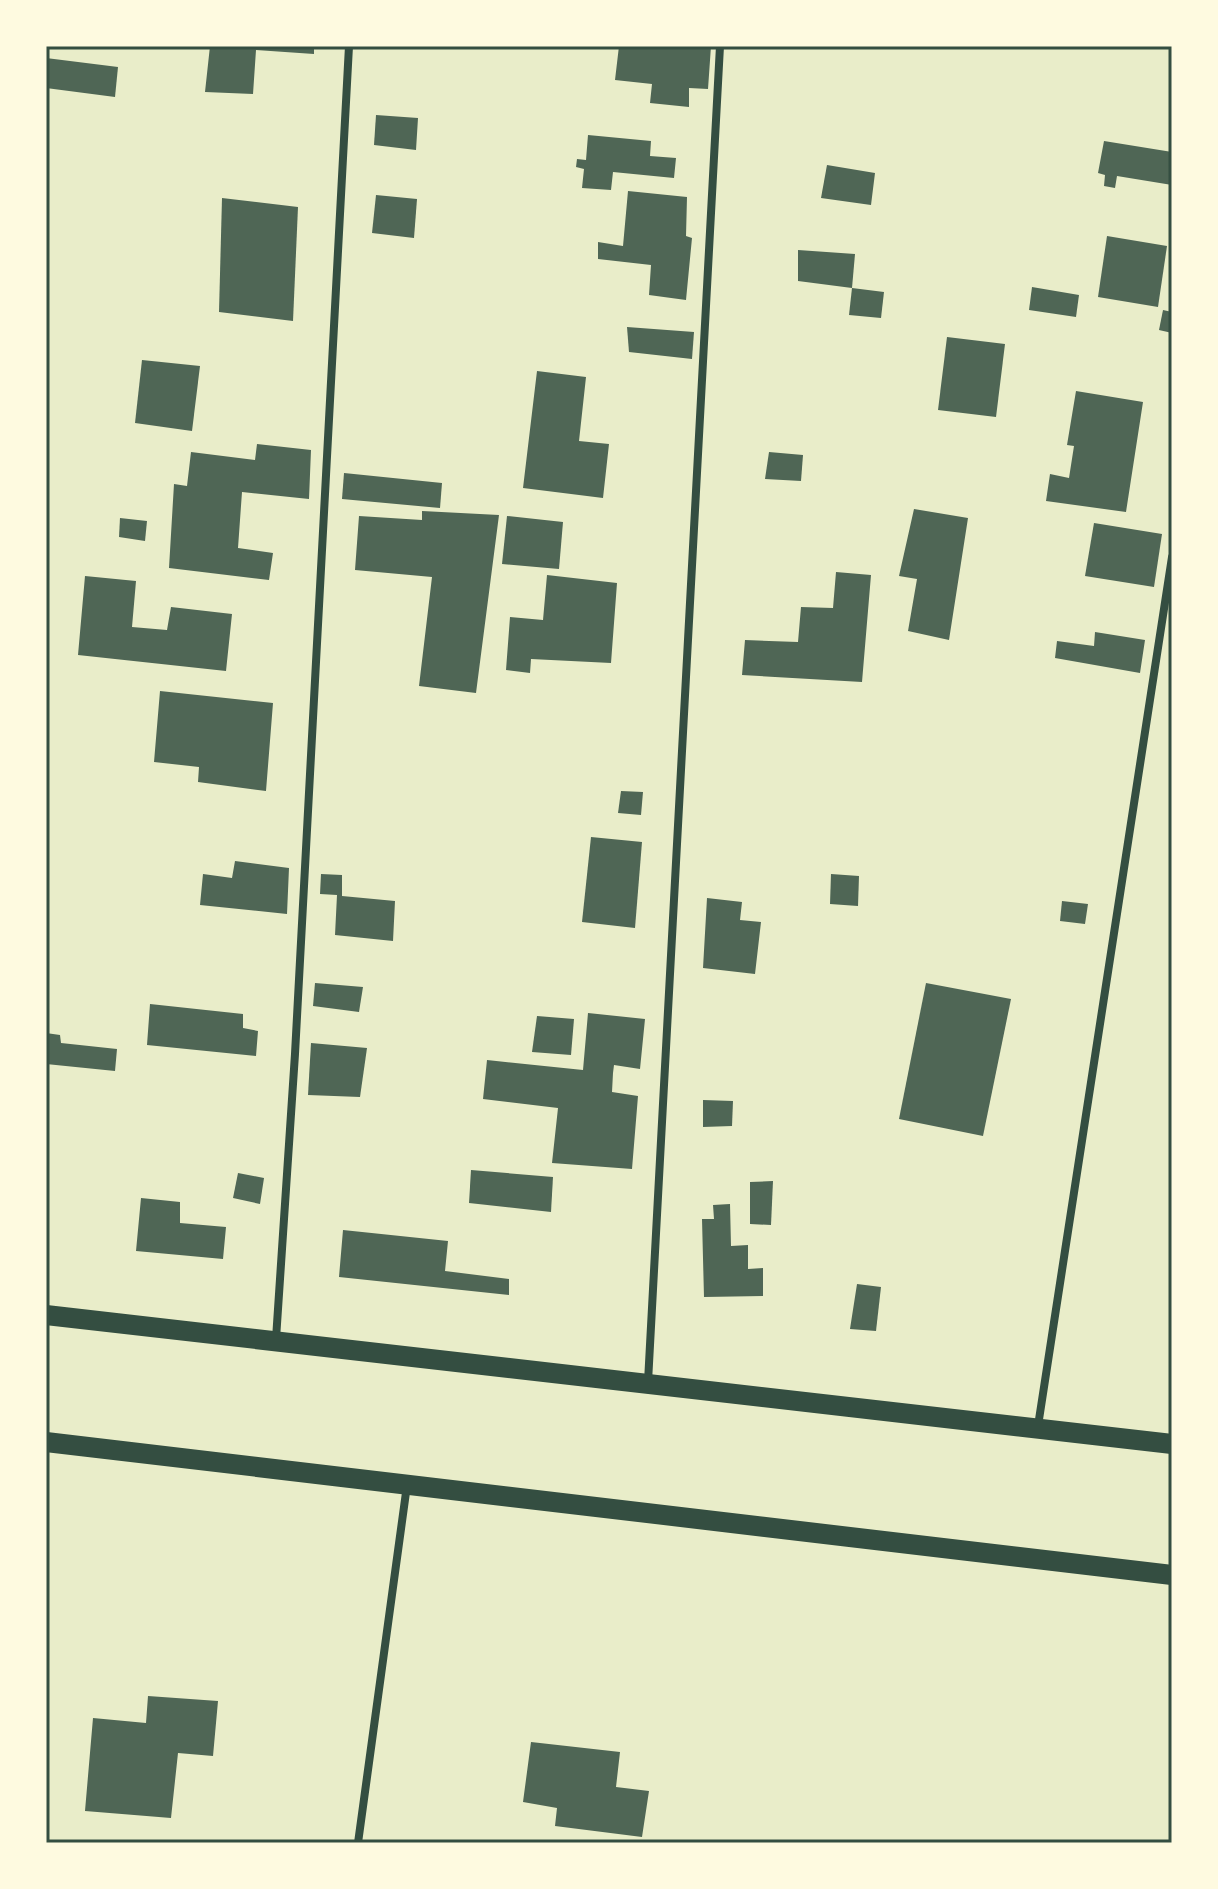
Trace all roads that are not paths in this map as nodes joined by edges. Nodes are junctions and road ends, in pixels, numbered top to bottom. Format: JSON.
{"nodes":[{"id":1,"x":349,"y":46,"type":"edge"},
{"id":2,"x":720,"y":46,"type":"edge"},
{"id":3,"x":1172,"y":557,"type":"edge"},
{"id":4,"x":46,"y":1315,"type":"edge"},
{"id":5,"x":276,"y":1341,"type":"junction"},
{"id":6,"x":648,"y":1383,"type":"junction"},
{"id":7,"x":1037,"y":1429,"type":"junction"},
{"id":8,"x":46,"y":1442,"type":"edge"},
{"id":9,"x":1172,"y":1444,"type":"edge"},
{"id":10,"x":407,"y":1485,"type":"junction"},
{"id":11,"x":1172,"y":1575,"type":"edge"},
{"id":12,"x":358,"y":1843,"type":"edge"}],
"edges":[{"from":1,"to":5,"type":"street"},
{"from":2,"to":6,"type":"street"},
{"from":3,"to":7,"type":"street"},
{"from":4,"to":5,"type":"main road"},
{"from":5,"to":6,"type":"main road"},
{"from":6,"to":7,"type":"main road"},
{"from":7,"to":9,"type":"main road"},
{"from":8,"to":10,"type":"main road"},
{"from":10,"to":11,"type":"main road"},
{"from":10,"to":12,"type":"street"}]}
